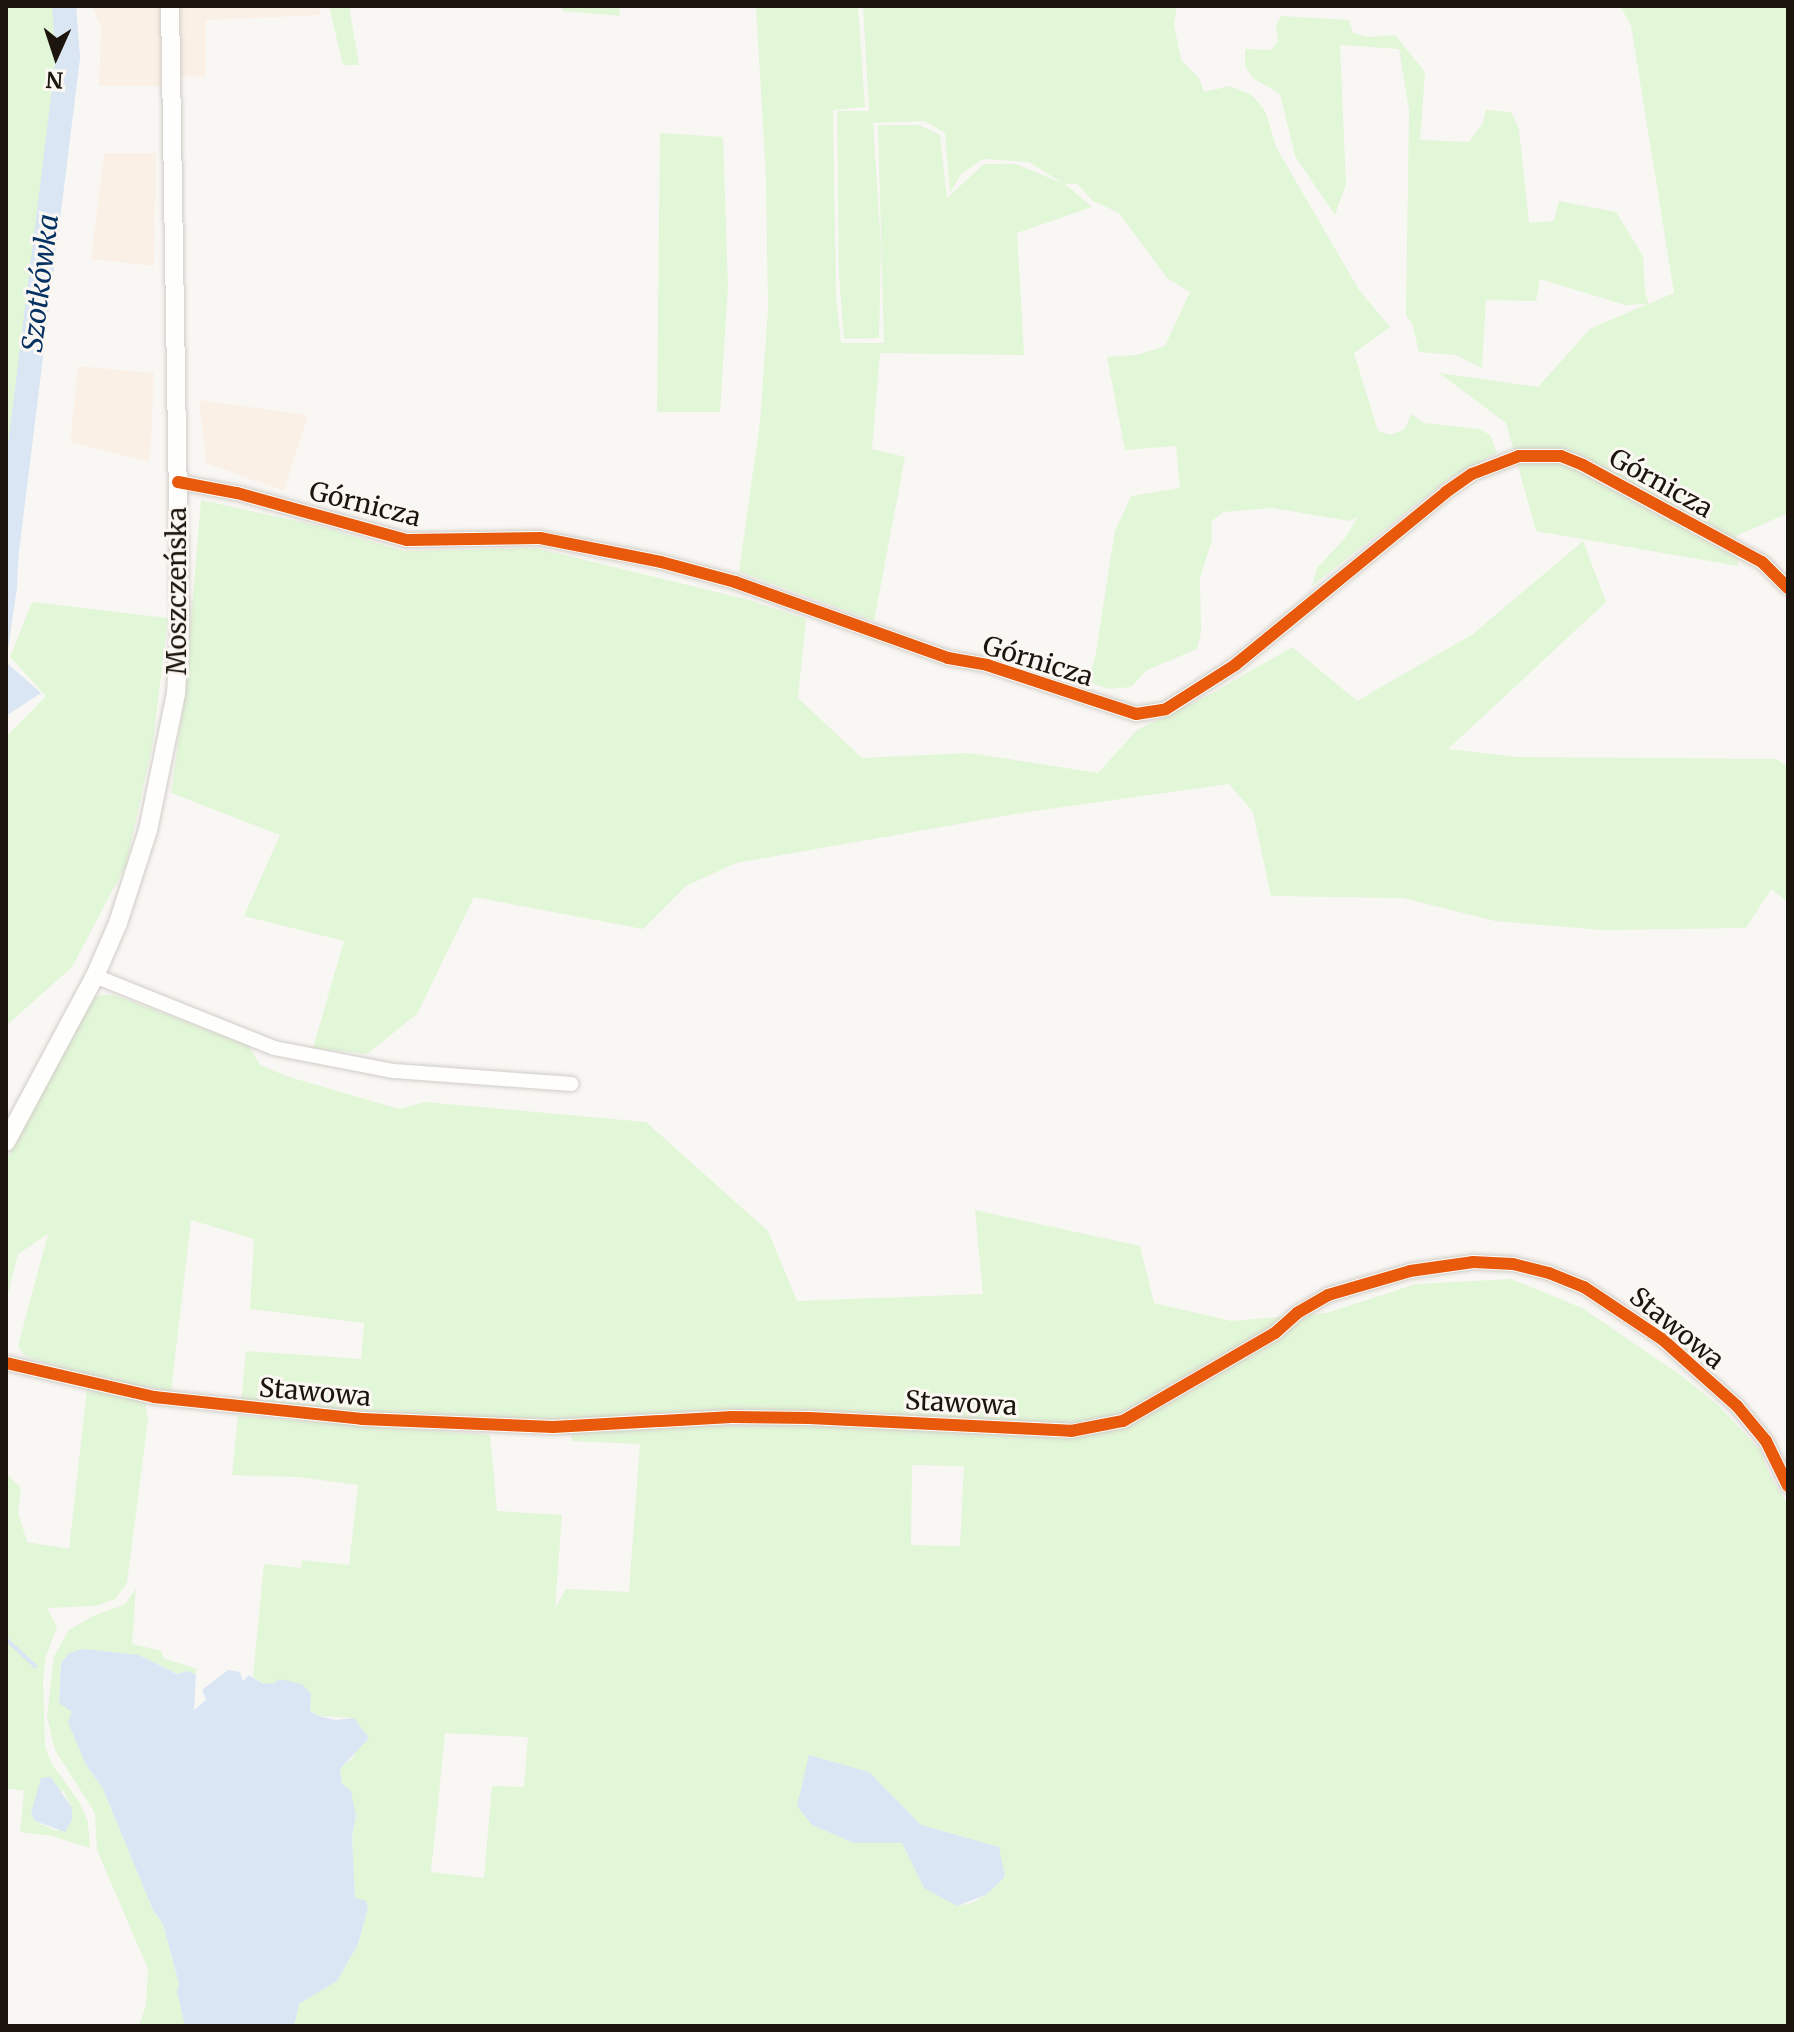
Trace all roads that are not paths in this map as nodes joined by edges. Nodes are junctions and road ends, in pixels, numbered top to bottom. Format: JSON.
{"nodes":[{"id":1,"x":170,"y":6,"type":"edge"},
{"id":2,"x":178,"y":482,"type":"junction"},
{"id":3,"x":1788,"y":588,"type":"edge"},
{"id":4,"x":95,"y":976,"type":"junction"},
{"id":5,"x":572,"y":1084,"type":"dead end"},
{"id":6,"x":6,"y":1142,"type":"edge"},
{"id":7,"x":6,"y":1363,"type":"edge"},
{"id":8,"x":1788,"y":1486,"type":"edge"}],
"edges":[{"from":1,"to":2,"type":"street","name":"Moszczeńska"},
{"from":2,"to":3,"type":"street","name":"Górnicza"},
{"from":2,"to":4,"type":"street","name":"Moszczeńska"},
{"from":4,"to":5,"type":"street"},
{"from":4,"to":6,"type":"street","name":"Moszczeńska"},
{"from":7,"to":8,"type":"street","name":"Stawowa"}]}
